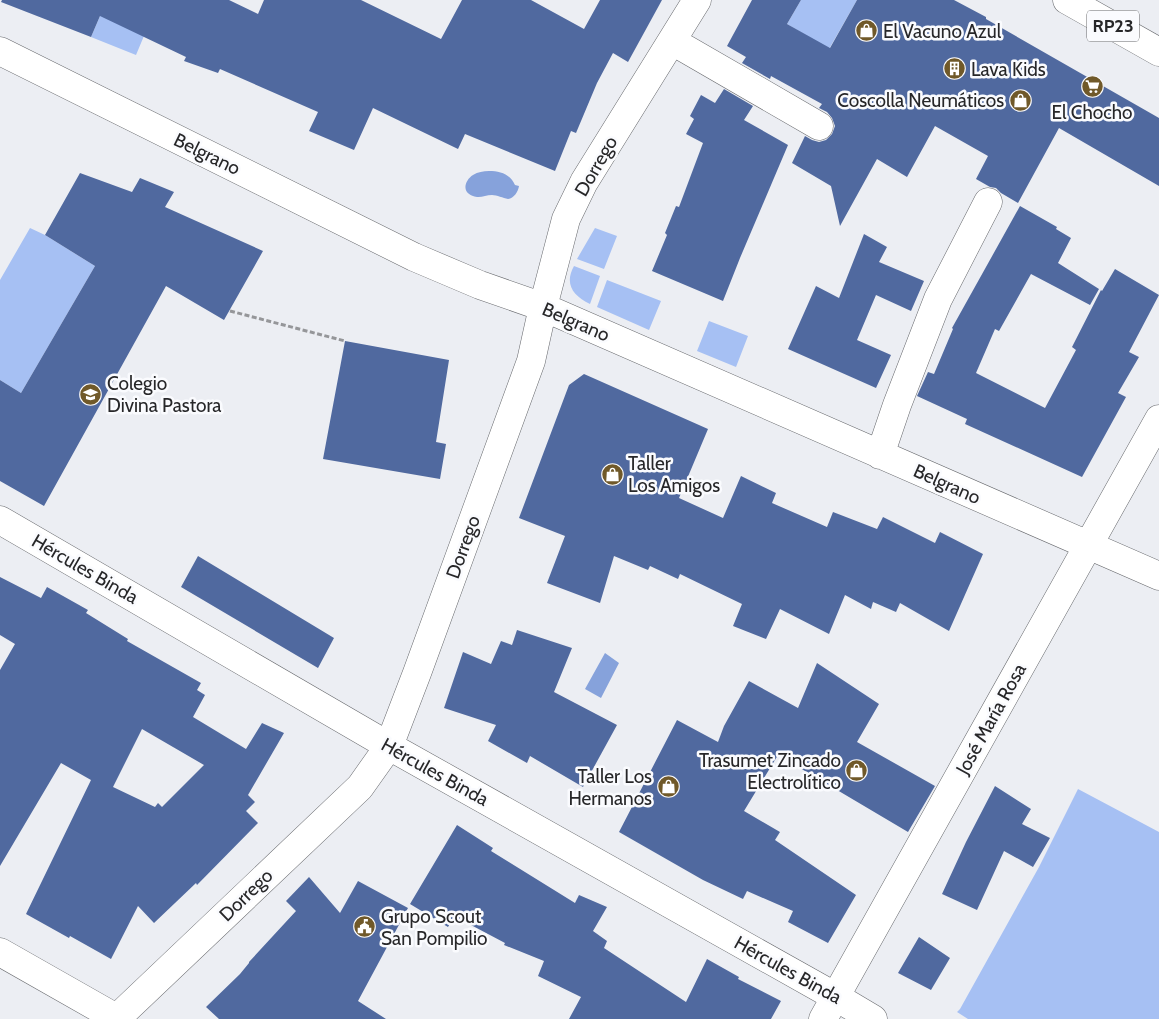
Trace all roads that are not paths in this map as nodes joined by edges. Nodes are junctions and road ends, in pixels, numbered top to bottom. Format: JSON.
{"nodes":[{"id":1,"x":697,"y":0,"type":"edge"},
{"id":2,"x":1067,"y":0,"type":"edge"},
{"id":3,"x":672,"y":41,"type":"junction"},
{"id":4,"x":0,"y":51,"type":"edge"},
{"id":5,"x":1159,"y":52,"type":"edge"},
{"id":6,"x":819,"y":126,"type":"dead end"},
{"id":7,"x":988,"y":202,"type":"dead end"},
{"id":8,"x":543,"y":307,"type":"junction"},
{"id":9,"x":1159,"y":418,"type":"edge"},
{"id":10,"x":880,"y":455,"type":"junction"},
{"id":11,"x":0,"y":520,"type":"edge"},
{"id":12,"x":1087,"y":546,"type":"junction"},
{"id":13,"x":1159,"y":576,"type":"edge"},
{"id":14,"x":389,"y":746,"type":"junction"},
{"id":15,"x":0,"y":952,"type":"edge"},
{"id":16,"x":830,"y":1008,"type":"edge"},
{"id":17,"x":117,"y":1019,"type":"edge"},
{"id":18,"x":873,"y":1019,"type":"edge"}],
"edges":[{"from":1,"to":3,"type":"street","name":"Dorrego"},
{"from":2,"to":5,"type":"street","number":"RP23"},
{"from":3,"to":6,"type":"street"},
{"from":3,"to":8,"type":"street","name":"Dorrego"},
{"from":4,"to":8,"type":"street","name":"Belgrano"},
{"from":7,"to":10,"type":"street"},
{"from":8,"to":10,"type":"street","name":"Belgrano"},
{"from":8,"to":14,"type":"street","name":"Dorrego"},
{"from":9,"to":12,"type":"street","name":"José María Rosa"},
{"from":10,"to":12,"type":"street","name":"Belgrano"},
{"from":11,"to":14,"type":"street","name":"Hércules Binda"},
{"from":12,"to":13,"type":"street","name":"Belgrano"},
{"from":12,"to":16,"type":"street","name":"José María Rosa"},
{"from":14,"to":16,"type":"street","name":"Hércules Binda"},
{"from":14,"to":17,"type":"street","name":"Dorrego"},
{"from":15,"to":17,"type":"street"},
{"from":16,"to":18,"type":"street","name":"Hércules Binda"}]}
